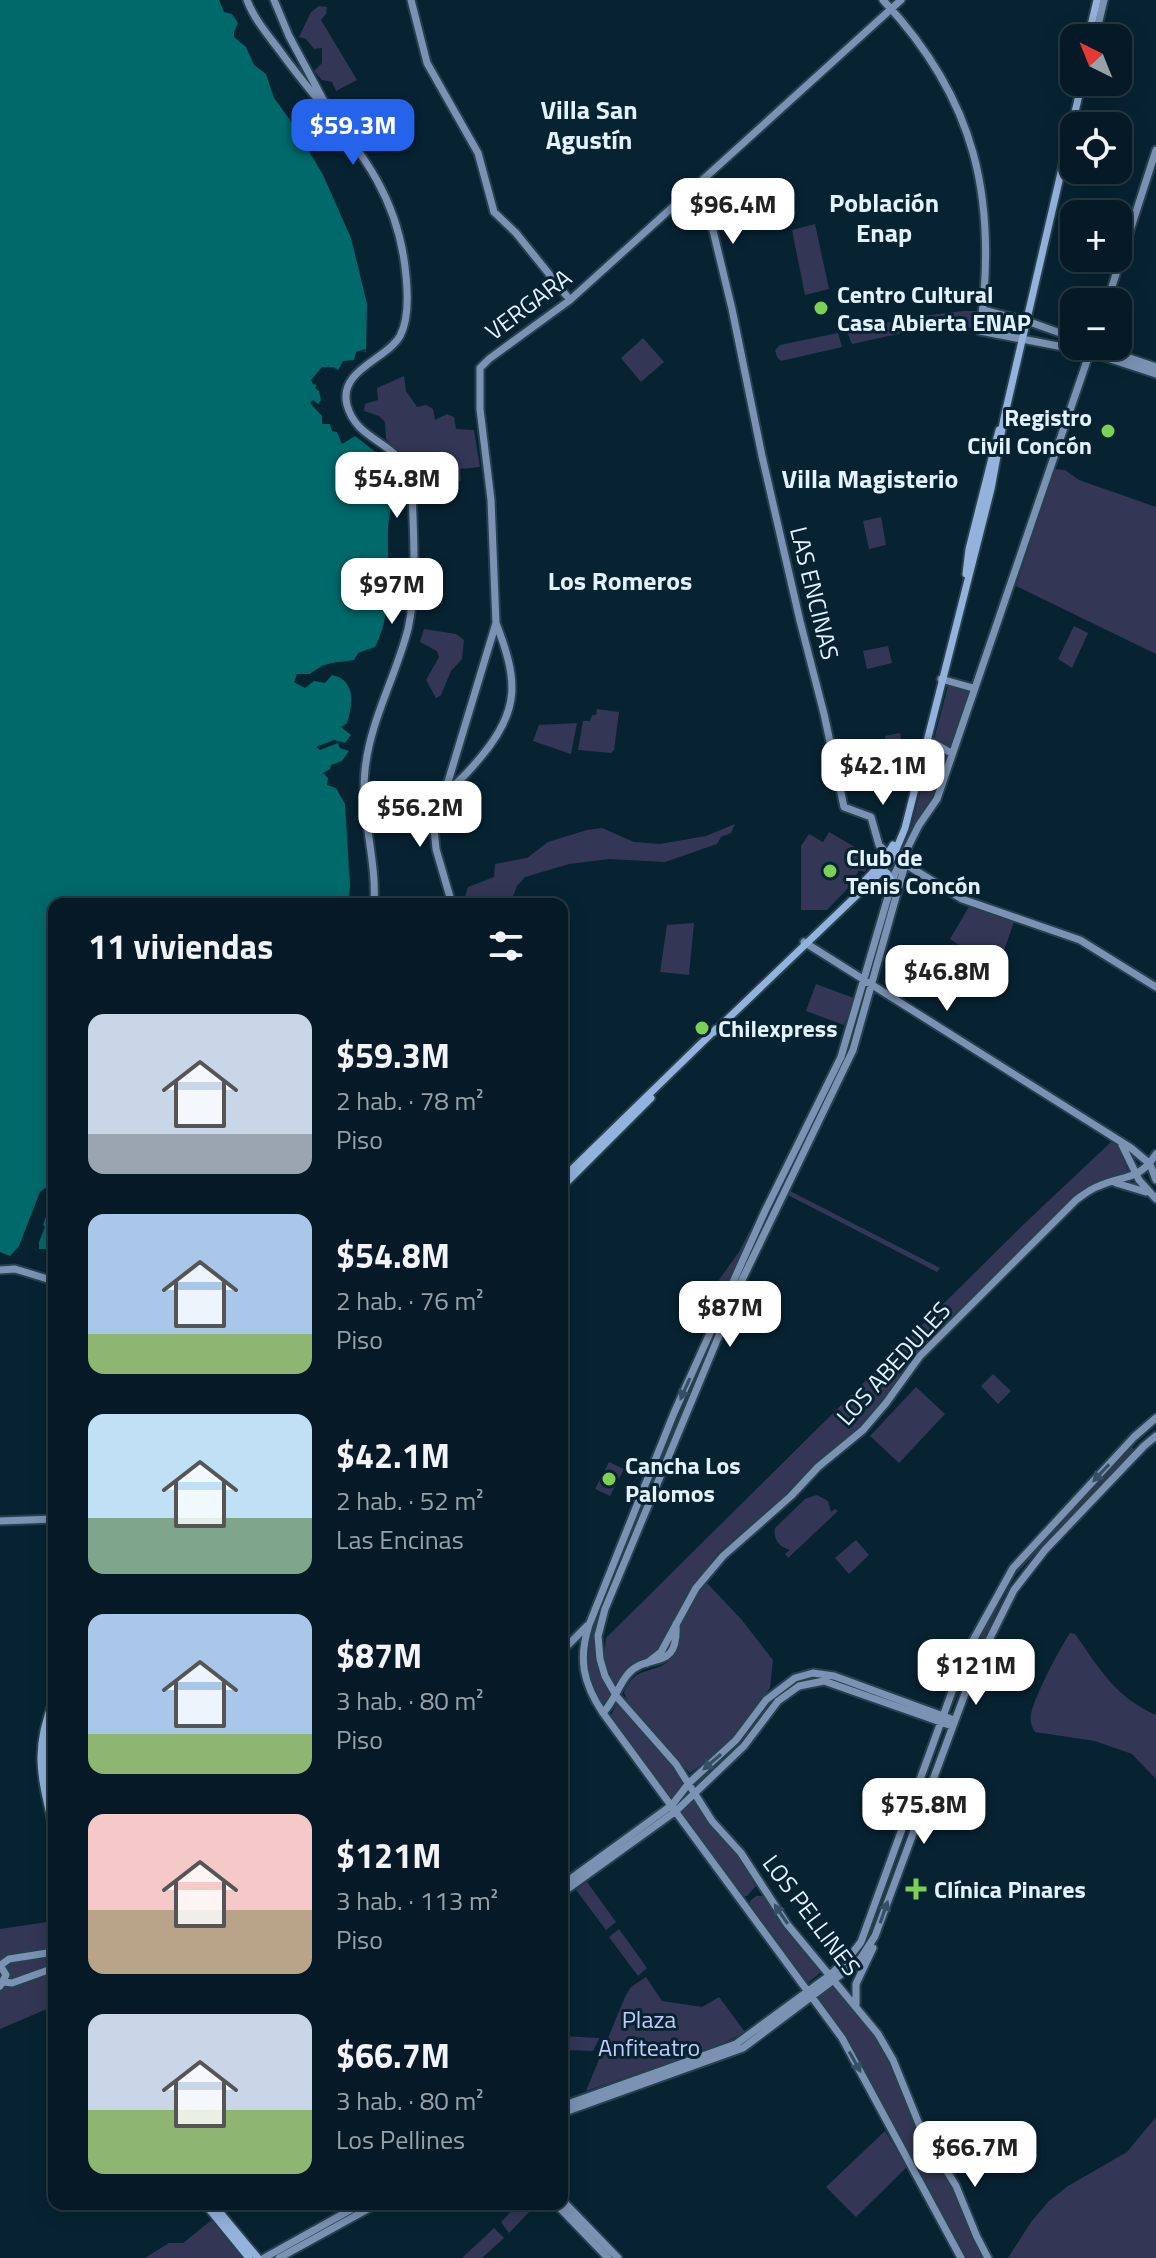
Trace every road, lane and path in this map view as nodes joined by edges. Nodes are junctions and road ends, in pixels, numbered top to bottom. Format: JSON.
{"nodes":[{"id":1,"x":247,"y":0,"type":"edge"},
{"id":2,"x":274,"y":0,"type":"edge"},
{"id":3,"x":411,"y":0,"type":"edge"},
{"id":4,"x":883,"y":0,"type":"edge"},
{"id":5,"x":901,"y":0,"type":"edge"},
{"id":6,"x":1097,"y":0,"type":"edge"},
{"id":7,"x":1104,"y":0,"type":"edge"},
{"id":8,"x":891,"y":8,"type":"junction"},
{"id":9,"x":1091,"y":24,"type":"edge"},
{"id":10,"x":1098,"y":24,"type":"edge"},
{"id":11,"x":1079,"y":96,"type":"edge"},
{"id":12,"x":326,"y":108,"type":"junction"},
{"id":13,"x":1156,"y":150,"type":"edge"},
{"id":14,"x":701,"y":181,"type":"junction"},
{"id":15,"x":1112,"y":288,"type":"edge"},
{"id":16,"x":570,"y":300,"type":"junction"},
{"id":17,"x":983,"y":310,"type":"junction"},
{"id":18,"x":1027,"y":321,"type":"junction"},
{"id":19,"x":1060,"y":333,"type":"edge"},
{"id":20,"x":1023,"y":340,"type":"junction"},
{"id":21,"x":1060,"y":346,"type":"edge"},
{"id":22,"x":1088,"y":360,"type":"edge"},
{"id":23,"x":1122,"y":360,"type":"edge"},
{"id":24,"x":1132,"y":360,"type":"edge"},
{"id":25,"x":1156,"y":367,"type":"edge"},
{"id":26,"x":1156,"y":374,"type":"edge"},
{"id":27,"x":496,"y":623,"type":"junction"},
{"id":28,"x":943,"y":680,"type":"junction"},
{"id":29,"x":973,"y":688,"type":"junction"},
{"id":30,"x":930,"y":744,"type":"junction"},
{"id":31,"x":951,"y":753,"type":"junction"},
{"id":32,"x":443,"y":793,"type":"junction"},
{"id":33,"x":896,"y":859,"type":"junction"},
{"id":34,"x":880,"y":873,"type":"junction"},
{"id":35,"x":892,"y":882,"type":"junction"},
{"id":36,"x":374,"y":898,"type":"edge"},
{"id":37,"x":450,"y":898,"type":"edge"},
{"id":38,"x":806,"y":943,"type":"junction"},
{"id":39,"x":868,"y":982,"type":"junction"},
{"id":40,"x":1156,"y":987,"type":"edge"},
{"id":41,"x":662,"y":1084,"type":"junction"},
{"id":42,"x":1118,"y":1140,"type":"junction"},
{"id":43,"x":1156,"y":1154,"type":"edge"},
{"id":44,"x":1150,"y":1164,"type":"junction"},
{"id":45,"x":568,"y":1173,"type":"edge"},
{"id":46,"x":1136,"y":1175,"type":"junction"},
{"id":47,"x":1156,"y":1180,"type":"edge"},
{"id":48,"x":568,"y":1181,"type":"edge"},
{"id":49,"x":1114,"y":1182,"type":"junction"},
{"id":50,"x":1153,"y":1196,"type":"edge"},
{"id":51,"x":0,"y":1270,"type":"edge"},
{"id":52,"x":48,"y":1279,"type":"edge"},
{"id":53,"x":1156,"y":1418,"type":"edge"},
{"id":54,"x":1156,"y":1436,"type":"edge"},
{"id":55,"x":48,"y":1519,"type":"edge"},
{"id":56,"x":0,"y":1521,"type":"edge"},
{"id":57,"x":589,"y":1625,"type":"junction"},
{"id":58,"x":568,"y":1645,"type":"edge"},
{"id":59,"x":617,"y":1697,"type":"junction"},
{"id":60,"x":603,"y":1713,"type":"junction"},
{"id":61,"x":48,"y":1715,"type":"edge"},
{"id":62,"x":941,"y":1719,"type":"junction"},
{"id":63,"x":953,"y":1723,"type":"junction"},
{"id":64,"x":44,"y":1726,"type":"junction"},
{"id":65,"x":736,"y":1740,"type":"junction"},
{"id":66,"x":744,"y":1746,"type":"junction"},
{"id":67,"x":48,"y":1772,"type":"edge"},
{"id":68,"x":689,"y":1783,"type":"junction"},
{"id":69,"x":696,"y":1793,"type":"junction"},
{"id":70,"x":48,"y":1803,"type":"edge"},
{"id":71,"x":674,"y":1808,"type":"junction"},
{"id":72,"x":568,"y":1881,"type":"edge"},
{"id":73,"x":568,"y":1888,"type":"edge"},
{"id":74,"x":875,"y":1936,"type":"junction"},
{"id":75,"x":48,"y":1953,"type":"edge"},
{"id":76,"x":0,"y":1965,"type":"edge"},
{"id":77,"x":48,"y":1970,"type":"edge"},
{"id":78,"x":832,"y":1978,"type":"junction"},
{"id":79,"x":2,"y":1984,"type":"edge"},
{"id":80,"x":811,"y":1994,"type":"junction"},
{"id":81,"x":856,"y":2006,"type":"junction"},
{"id":82,"x":568,"y":2104,"type":"edge"},
{"id":83,"x":568,"y":2111,"type":"edge"},
{"id":84,"x":568,"y":2206,"type":"edge"},
{"id":85,"x":210,"y":2210,"type":"edge"},
{"id":86,"x":218,"y":2210,"type":"edge"},
{"id":87,"x":350,"y":2210,"type":"edge"},
{"id":88,"x":366,"y":2210,"type":"edge"},
{"id":89,"x":562,"y":2210,"type":"edge"},
{"id":90,"x":249,"y":2258,"type":"edge"},
{"id":91,"x":258,"y":2258,"type":"edge"},
{"id":92,"x":264,"y":2258,"type":"edge"},
{"id":93,"x":279,"y":2258,"type":"edge"},
{"id":94,"x":608,"y":2258,"type":"edge"},
{"id":95,"x":618,"y":2258,"type":"edge"},
{"id":96,"x":961,"y":2258,"type":"edge"},
{"id":97,"x":988,"y":2258,"type":"edge"}],
"edges":[{"from":1,"to":12,"type":"street"},
{"from":2,"to":12,"type":"street"},
{"from":3,"to":16,"type":"street"},
{"from":4,"to":8,"type":"street"},
{"from":5,"to":8,"type":"street","name":"VERGARA"},
{"from":6,"to":9,"type":"main road"},
{"from":7,"to":10,"type":"street"},
{"from":8,"to":14,"type":"street","name":"VERGARA"},
{"from":8,"to":17,"type":"street"},
{"from":11,"to":18,"type":"main road"},
{"from":12,"to":36,"type":"street"},
{"from":13,"to":15,"type":"street"},
{"from":14,"to":16,"type":"street","name":"VERGARA"},
{"from":14,"to":33,"type":"street","name":"LAS ENCINAS"},
{"from":16,"to":27,"type":"street","name":"VERGARA"},
{"from":17,"to":18,"type":"street"},
{"from":17,"to":20,"type":"street"},
{"from":18,"to":19,"type":"street"},
{"from":18,"to":20,"type":"main road"},
{"from":20,"to":21,"type":"street"},
{"from":20,"to":28,"type":"main road"},
{"from":22,"to":29,"type":"street"},
{"from":23,"to":26,"type":"street"},
{"from":24,"to":25,"type":"street"},
{"from":27,"to":32,"type":"street","name":"VERGARA"},
{"from":27,"to":32,"type":"street"},
{"from":28,"to":29,"type":"street"},
{"from":28,"to":30,"type":"main road"},
{"from":29,"to":31,"type":"street"},
{"from":30,"to":31,"type":"street"},
{"from":30,"to":33,"type":"main road"},
{"from":31,"to":33,"type":"street"},
{"from":32,"to":37,"type":"street","name":"VERGARA"},
{"from":33,"to":34,"type":"main road"},
{"from":33,"to":35,"type":"street"},
{"from":33,"to":38,"type":"main road"},
{"from":33,"to":39,"type":"street"},
{"from":33,"to":40,"type":"street"},
{"from":34,"to":35,"type":"main road"},
{"from":34,"to":38,"type":"main road"},
{"from":35,"to":39,"type":"street"},
{"from":38,"to":39,"type":"street"},
{"from":38,"to":41,"type":"main road"},
{"from":39,"to":42,"type":"street"},
{"from":39,"to":57,"type":"street","one_way":true},
{"from":39,"to":59,"type":"street","name":"LOS PELLINES"},
{"from":41,"to":45,"type":"main road"},
{"from":41,"to":48,"type":"main road"},
{"from":42,"to":44,"type":"street"},
{"from":42,"to":46,"type":"street"},
{"from":43,"to":44,"type":"street","name":"LOS ABEDULES"},
{"from":44,"to":46,"type":"street","name":"LOS ABEDULES"},
{"from":44,"to":47,"type":"street"},
{"from":46,"to":49,"type":"street","name":"LOS ABEDULES"},
{"from":46,"to":50,"type":"street"},
{"from":49,"to":50,"type":"street"},
{"from":49,"to":59,"type":"street","name":"LOS ABEDULES"},
{"from":51,"to":52,"type":"street"},
{"from":53,"to":62,"type":"street","one_way":true},
{"from":54,"to":63,"type":"street"},
{"from":55,"to":56,"type":"street"},
{"from":57,"to":58,"type":"street"},
{"from":57,"to":60,"type":"street","name":"LOS PELLINES"},
{"from":59,"to":60,"type":"street","name":"LOS ABEDULES"},
{"from":59,"to":68,"type":"street","name":"LOS PELLINES"},
{"from":60,"to":71,"type":"street","name":"LOS PELLINES"},
{"from":61,"to":64,"type":"main road"},
{"from":62,"to":63,"type":"street"},
{"from":62,"to":65,"type":"street"},
{"from":62,"to":66,"type":"street"},
{"from":62,"to":78,"type":"street"},
{"from":74,"to":63,"type":"street","one_way":true},
{"from":64,"to":67,"type":"main road"},
{"from":64,"to":70,"type":"main road"},
{"from":65,"to":66,"type":"street"},
{"from":65,"to":68,"type":"street","one_way":true},
{"from":66,"to":69,"type":"street"},
{"from":68,"to":69,"type":"street","name":"LOS PELLINES"},
{"from":68,"to":71,"type":"street"},
{"from":69,"to":71,"type":"street"},
{"from":78,"to":69,"type":"street","name":"LOS PELLINES","one_way":true},
{"from":71,"to":72,"type":"street"},
{"from":71,"to":73,"type":"street"},
{"from":71,"to":80,"type":"street","name":"LOS PELLINES"},
{"from":74,"to":78,"type":"street"},
{"from":74,"to":81,"type":"street"},
{"from":75,"to":76,"type":"street"},
{"from":76,"to":79,"type":"street"},
{"from":77,"to":79,"type":"street"},
{"from":78,"to":80,"type":"street"},
{"from":78,"to":81,"type":"street","name":"LOS PELLINES"},
{"from":80,"to":82,"type":"street"},
{"from":80,"to":83,"type":"street"},
{"from":80,"to":96,"type":"street","name":"LOS PELLINES","one_way":true},
{"from":81,"to":97,"type":"street","name":"LOS PELLINES"},
{"from":84,"to":95,"type":"street"},
{"from":85,"to":90,"type":"main road"},
{"from":86,"to":91,"type":"main road"},
{"from":87,"to":92,"type":"street"},
{"from":88,"to":93,"type":"street"},
{"from":89,"to":94,"type":"street"}]}
